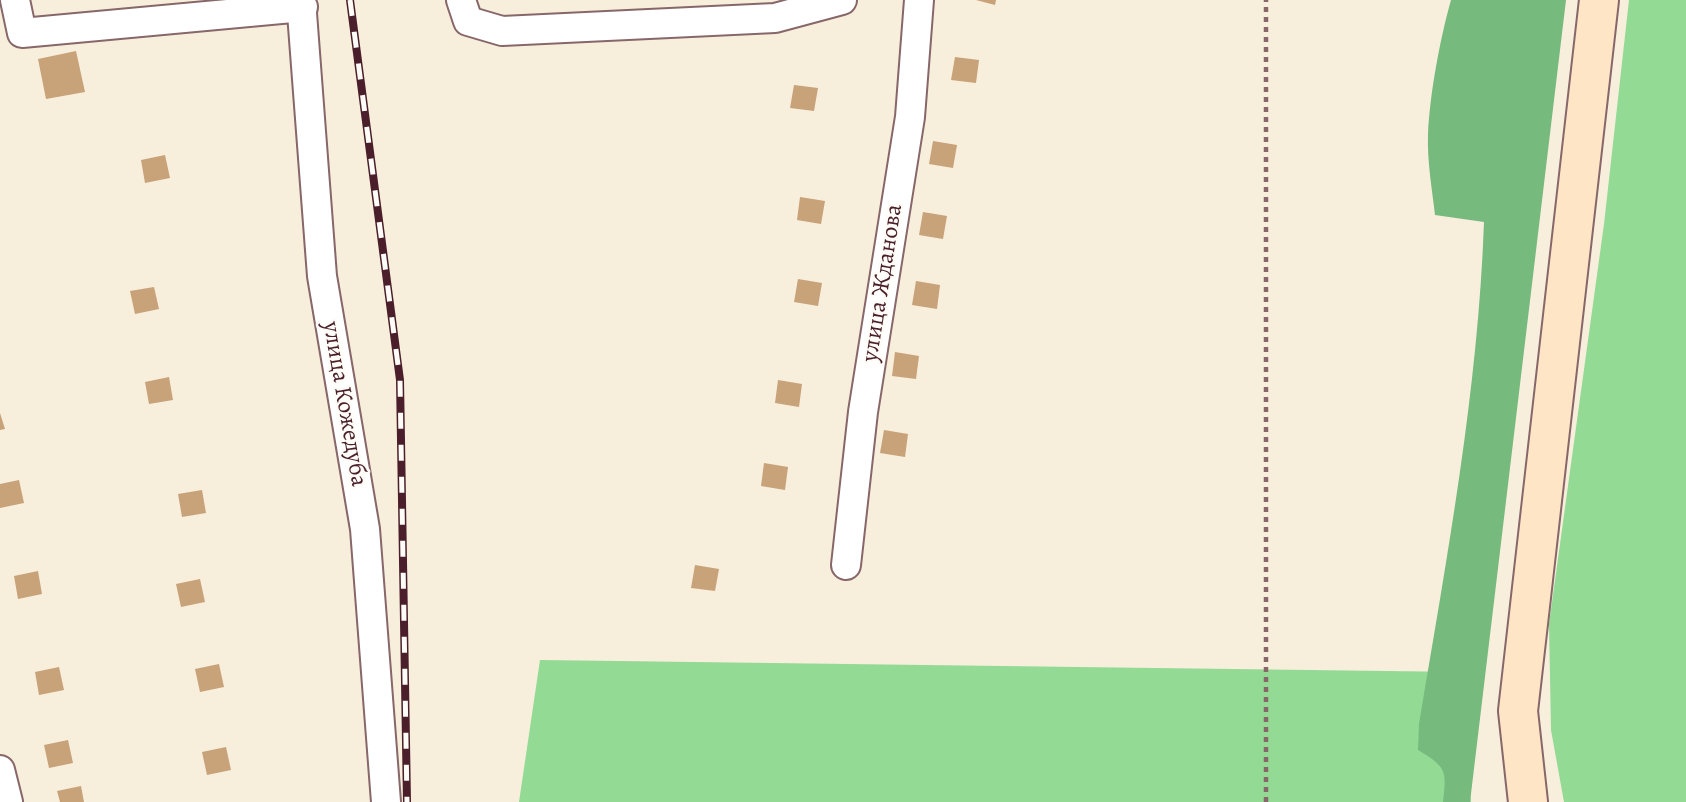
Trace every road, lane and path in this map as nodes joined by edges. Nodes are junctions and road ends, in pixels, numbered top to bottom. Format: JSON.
{"nodes":[{"id":1,"x":15,"y":0,"type":"edge"},
{"id":2,"x":461,"y":0,"type":"edge"},
{"id":3,"x":842,"y":0,"type":"edge"},
{"id":4,"x":919,"y":0,"type":"edge"},
{"id":5,"x":1266,"y":0,"type":"edge"},
{"id":6,"x":1599,"y":0,"type":"edge"},
{"id":7,"x":302,"y":3,"type":"edge"},
{"id":8,"x":11,"y":34,"type":"edge"},
{"id":9,"x":846,"y":565,"type":"dead end"},
{"id":10,"x":1518,"y":711,"type":"junction"},
{"id":11,"x":0,"y":770,"type":"edge"},
{"id":12,"x":8,"y":802,"type":"edge"},
{"id":13,"x":386,"y":802,"type":"edge"},
{"id":14,"x":1266,"y":802,"type":"edge"},
{"id":15,"x":1512,"y":802,"type":"edge"},
{"id":16,"x":1528,"y":802,"type":"edge"}],
"edges":[{"from":1,"to":8,"type":"street","name":"улица Кожедуба"},
{"from":2,"to":3,"type":"street"},
{"from":4,"to":9,"type":"street","name":"улица Жданова"},
{"from":5,"to":14,"type":"path"},
{"from":6,"to":10,"type":"main road"},
{"from":7,"to":8,"type":"street","name":"улица Кожедуба"},
{"from":7,"to":13,"type":"street","name":"улица Кожедуба"},
{"from":10,"to":15,"type":"main road"},
{"from":10,"to":16,"type":"main road"},
{"from":11,"to":12,"type":"street"}]}
